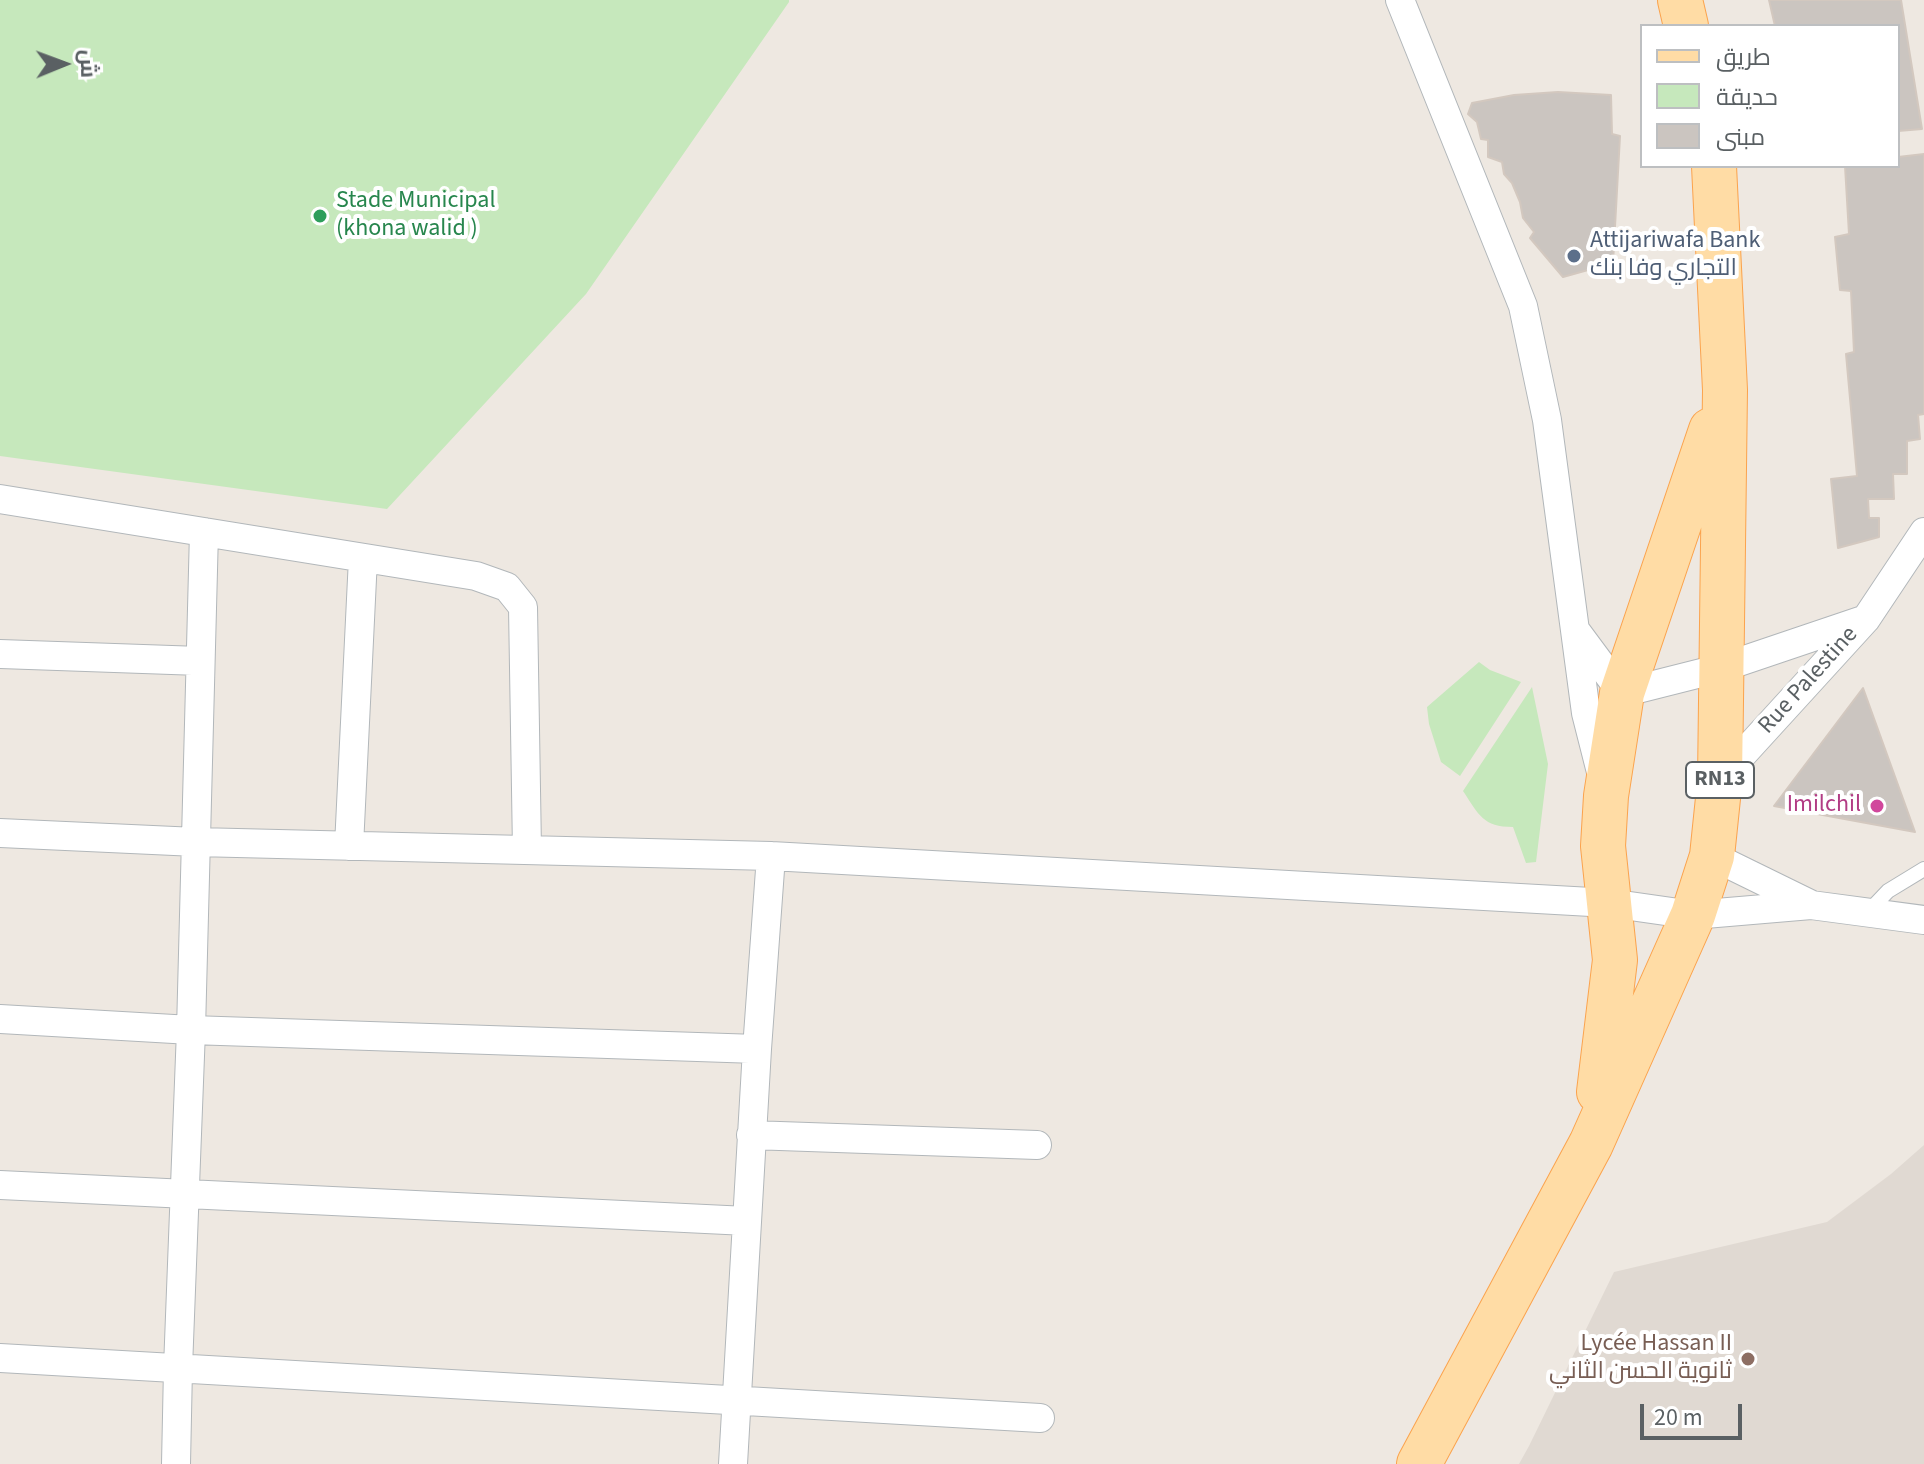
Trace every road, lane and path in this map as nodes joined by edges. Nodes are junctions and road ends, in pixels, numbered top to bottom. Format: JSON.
{"nodes":[{"id":1,"x":1680,"y":0,"type":"edge"},
{"id":2,"x":1408,"y":3,"type":"edge"},
{"id":3,"x":1686,"y":24,"type":"edge"},
{"id":4,"x":1714,"y":168,"type":"edge"},
{"id":5,"x":1725,"y":390,"type":"junction"},
{"id":6,"x":0,"y":499,"type":"edge"},
{"id":7,"x":204,"y":532,"type":"junction"},
{"id":8,"x":1924,"y":532,"type":"edge"},
{"id":9,"x":363,"y":558,"type":"junction"},
{"id":10,"x":1866,"y":619,"type":"junction"},
{"id":11,"x":1576,"y":631,"type":"junction"},
{"id":12,"x":0,"y":654,"type":"edge"},
{"id":13,"x":200,"y":661,"type":"junction"},
{"id":14,"x":1721,"y":668,"type":"junction"},
{"id":15,"x":1622,"y":693,"type":"junction"},
{"id":16,"x":1720,"y":779,"type":"junction"},
{"id":17,"x":1606,"y":796,"type":"junction"},
{"id":18,"x":0,"y":833,"type":"edge"},
{"id":19,"x":196,"y":842,"type":"junction"},
{"id":20,"x":349,"y":846,"type":"junction"},
{"id":21,"x":527,"y":850,"type":"junction"},
{"id":22,"x":771,"y":856,"type":"junction"},
{"id":23,"x":1712,"y":856,"type":"junction"},
{"id":24,"x":1924,"y":869,"type":"edge"},
{"id":25,"x":1609,"y":903,"type":"junction"},
{"id":26,"x":1811,"y":905,"type":"junction"},
{"id":27,"x":1868,"y":912,"type":"junction"},
{"id":28,"x":1693,"y":915,"type":"junction"},
{"id":29,"x":1924,"y":920,"type":"edge"},
{"id":30,"x":0,"y":1019,"type":"edge"},
{"id":31,"x":191,"y":1030,"type":"junction"},
{"id":32,"x":757,"y":1049,"type":"junction"},
{"id":33,"x":751,"y":1135,"type":"junction"},
{"id":34,"x":1591,"y":1144,"type":"junction"},
{"id":35,"x":1037,"y":1145,"type":"dead end"},
{"id":36,"x":0,"y":1185,"type":"edge"},
{"id":37,"x":184,"y":1194,"type":"junction"},
{"id":38,"x":747,"y":1221,"type":"junction"},
{"id":39,"x":0,"y":1358,"type":"edge"},
{"id":40,"x":178,"y":1368,"type":"junction"},
{"id":41,"x":736,"y":1400,"type":"junction"},
{"id":42,"x":1040,"y":1418,"type":"dead end"},
{"id":43,"x":176,"y":1464,"type":"edge"},
{"id":44,"x":733,"y":1464,"type":"edge"},
{"id":45,"x":1419,"y":1464,"type":"edge"}],
"edges":[{"from":1,"to":3,"type":"main road"},
{"from":2,"to":11,"type":"street"},
{"from":4,"to":5,"type":"main road","number":"RN13"},
{"from":5,"to":14,"type":"main road","number":"RN13"},
{"from":5,"to":15,"type":"main road","number":"RN13"},
{"from":6,"to":7,"type":"street"},
{"from":7,"to":9,"type":"street"},
{"from":7,"to":13,"type":"street"},
{"from":8,"to":10,"type":"street","name":"Rue Palestine"},
{"from":9,"to":20,"type":"street"},
{"from":9,"to":21,"type":"street"},
{"from":10,"to":14,"type":"street","name":"Rue Palestine"},
{"from":10,"to":16,"type":"street","name":"Rue Palestine"},
{"from":11,"to":15,"type":"street"},
{"from":11,"to":17,"type":"street"},
{"from":12,"to":13,"type":"street"},
{"from":13,"to":19,"type":"street"},
{"from":14,"to":15,"type":"street","name":"Rue Palestine"},
{"from":14,"to":16,"type":"main road","number":"RN13"},
{"from":15,"to":17,"type":"main road","number":"RN13"},
{"from":16,"to":23,"type":"main road","number":"RN13"},
{"from":17,"to":25,"type":"main road","number":"RN13"},
{"from":18,"to":19,"type":"street"},
{"from":19,"to":20,"type":"street"},
{"from":19,"to":31,"type":"street"},
{"from":20,"to":21,"type":"street"},
{"from":21,"to":22,"type":"street"},
{"from":22,"to":25,"type":"street"},
{"from":22,"to":32,"type":"street"},
{"from":23,"to":26,"type":"street"},
{"from":23,"to":28,"type":"main road","number":"RN13"},
{"from":24,"to":27,"type":"lane"},
{"from":25,"to":28,"type":"street"},
{"from":25,"to":34,"type":"main road","number":"RN13"},
{"from":26,"to":27,"type":"street"},
{"from":26,"to":28,"type":"street"},
{"from":27,"to":29,"type":"street"},
{"from":28,"to":34,"type":"main road","number":"RN13"},
{"from":30,"to":31,"type":"street"},
{"from":31,"to":32,"type":"street"},
{"from":31,"to":37,"type":"street"},
{"from":32,"to":33,"type":"street"},
{"from":33,"to":35,"type":"street"},
{"from":33,"to":38,"type":"street"},
{"from":34,"to":45,"type":"main road","number":"RN13"},
{"from":36,"to":37,"type":"street"},
{"from":37,"to":38,"type":"street"},
{"from":37,"to":40,"type":"street"},
{"from":38,"to":41,"type":"street"},
{"from":39,"to":40,"type":"street"},
{"from":40,"to":41,"type":"street"},
{"from":40,"to":43,"type":"street"},
{"from":41,"to":42,"type":"street"},
{"from":41,"to":44,"type":"street"}]}
